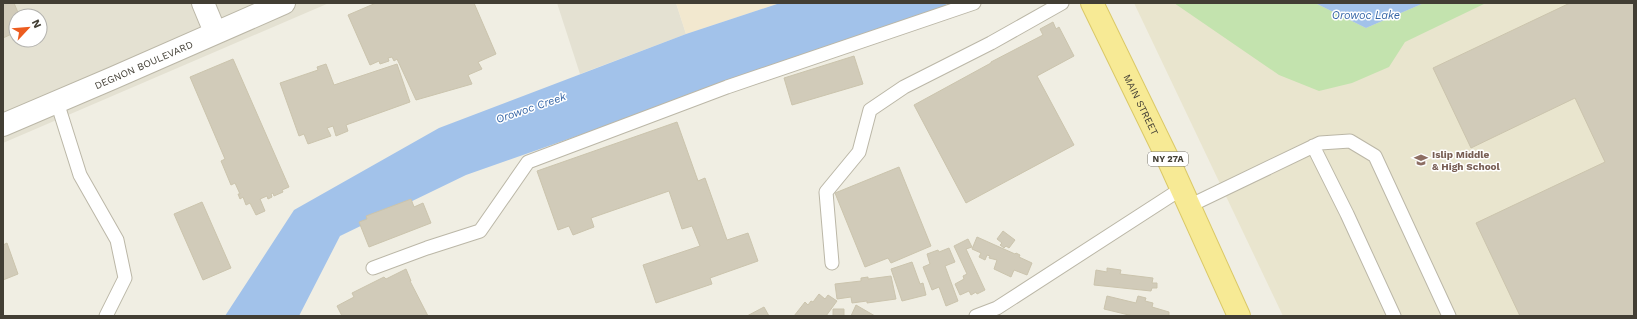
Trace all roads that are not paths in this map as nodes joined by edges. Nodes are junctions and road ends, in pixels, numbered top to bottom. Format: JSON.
{"nodes":[{"id":1,"x":203,"y":3,"type":"edge"},
{"id":2,"x":284,"y":3,"type":"edge"},
{"id":3,"x":974,"y":3,"type":"edge"},
{"id":4,"x":1062,"y":3,"type":"edge"},
{"id":5,"x":1092,"y":3,"type":"edge"},
{"id":6,"x":215,"y":32,"type":"junction"},
{"id":7,"x":57,"y":102,"type":"junction"},
{"id":8,"x":3,"y":125,"type":"edge"},
{"id":9,"x":1313,"y":146,"type":"junction"},
{"id":10,"x":1185,"y":197,"type":"junction"},
{"id":11,"x":832,"y":263,"type":"dead end"},
{"id":12,"x":373,"y":268,"type":"dead end"},
{"id":13,"x":998,"y":312,"type":"edge"},
{"id":14,"x":106,"y":316,"type":"edge"},
{"id":15,"x":976,"y":316,"type":"edge"},
{"id":16,"x":1239,"y":316,"type":"edge"},
{"id":17,"x":1394,"y":316,"type":"edge"},
{"id":18,"x":1449,"y":316,"type":"edge"}],
"edges":[{"from":1,"to":6,"type":"street"},
{"from":2,"to":6,"type":"street","name":"DEGNON BOULEVARD"},
{"from":3,"to":12,"type":"lane"},
{"from":4,"to":11,"type":"lane"},
{"from":5,"to":10,"type":"main road","name":"MAIN STREET","number":"NY 27A"},
{"from":6,"to":7,"type":"street","name":"DEGNON BOULEVARD"},
{"from":7,"to":8,"type":"street","name":"DEGNON BOULEVARD"},
{"from":7,"to":14,"type":"lane"},
{"from":9,"to":10,"type":"lane"},
{"from":9,"to":17,"type":"lane"},
{"from":9,"to":18,"type":"lane"},
{"from":10,"to":13,"type":"lane"},
{"from":10,"to":16,"type":"main road","name":"MAIN STREET","number":"NY 27A"},
{"from":13,"to":15,"type":"lane"}]}
